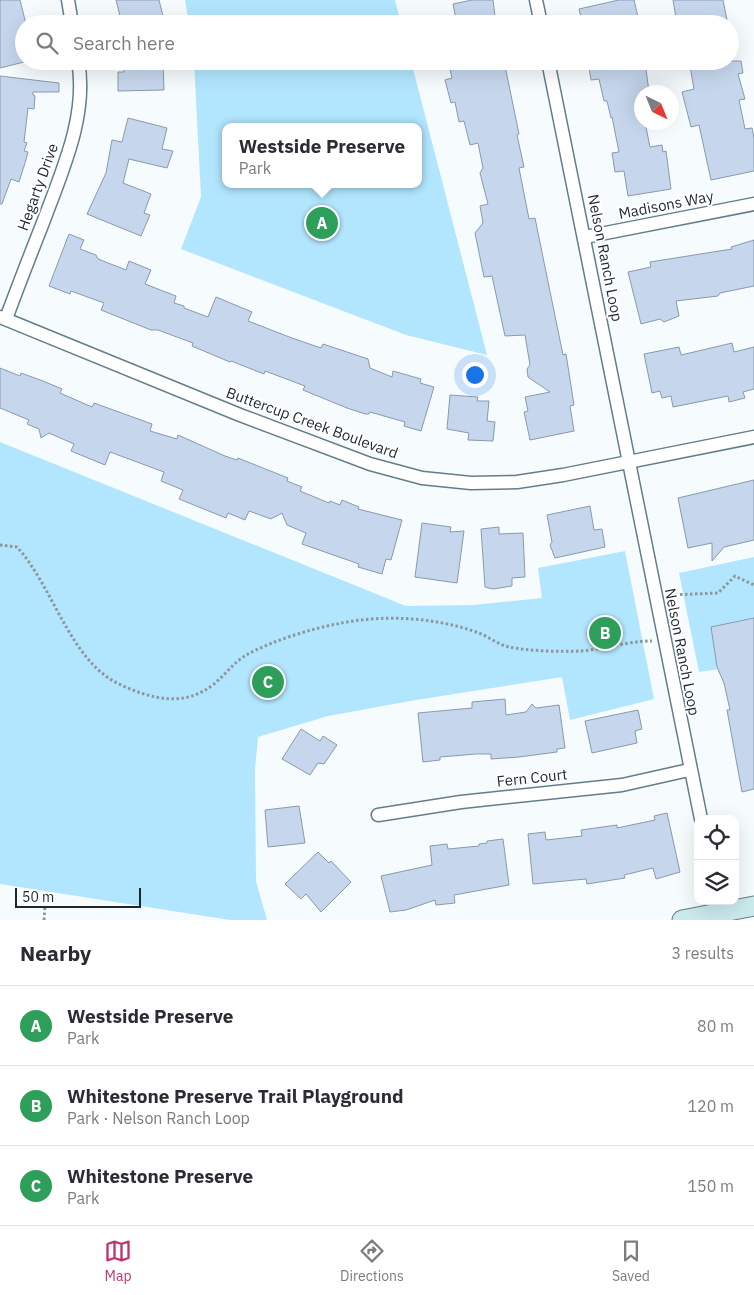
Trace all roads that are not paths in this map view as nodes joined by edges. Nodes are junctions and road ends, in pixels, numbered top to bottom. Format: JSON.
{"nodes":[{"id":1,"x":68,"y":0,"type":"edge"},
{"id":2,"x":536,"y":0,"type":"edge"},
{"id":3,"x":70,"y":15,"type":"edge"},
{"id":4,"x":539,"y":15,"type":"edge"},
{"id":5,"x":80,"y":70,"type":"edge"},
{"id":6,"x":550,"y":70,"type":"edge"},
{"id":7,"x":754,"y":204,"type":"edge"},
{"id":8,"x":585,"y":237,"type":"junction"},
{"id":9,"x":3,"y":318,"type":"edge"},
{"id":10,"x":754,"y":436,"type":"edge"},
{"id":11,"x":628,"y":461,"type":"junction"},
{"id":12,"x":689,"y":770,"type":"junction"},
{"id":13,"x":378,"y":815,"type":"dead end"},
{"id":14,"x":700,"y":815,"type":"edge"},
{"id":15,"x":754,"y":906,"type":"edge"},
{"id":16,"x":722,"y":911,"type":"edge"},
{"id":17,"x":682,"y":920,"type":"edge"}],
"edges":[{"from":1,"to":3,"type":"street"},
{"from":2,"to":4,"type":"street"},
{"from":5,"to":9,"type":"street","name":"Hegarty Drive"},
{"from":6,"to":8,"type":"street","name":"Nelson Ranch Loop"},
{"from":7,"to":8,"type":"street","name":"Madisons Way"},
{"from":8,"to":11,"type":"street","name":"Nelson Ranch Loop"},
{"from":9,"to":11,"type":"street","name":"Buttercup Creek Boulevard"},
{"from":10,"to":11,"type":"street"},
{"from":11,"to":12,"type":"street","name":"Nelson Ranch Loop"},
{"from":12,"to":13,"type":"street","name":"Fern Court"},
{"from":12,"to":14,"type":"street","name":"Nelson Ranch Loop"},
{"from":15,"to":16,"type":"main road"},
{"from":16,"to":17,"type":"main road"}]}
